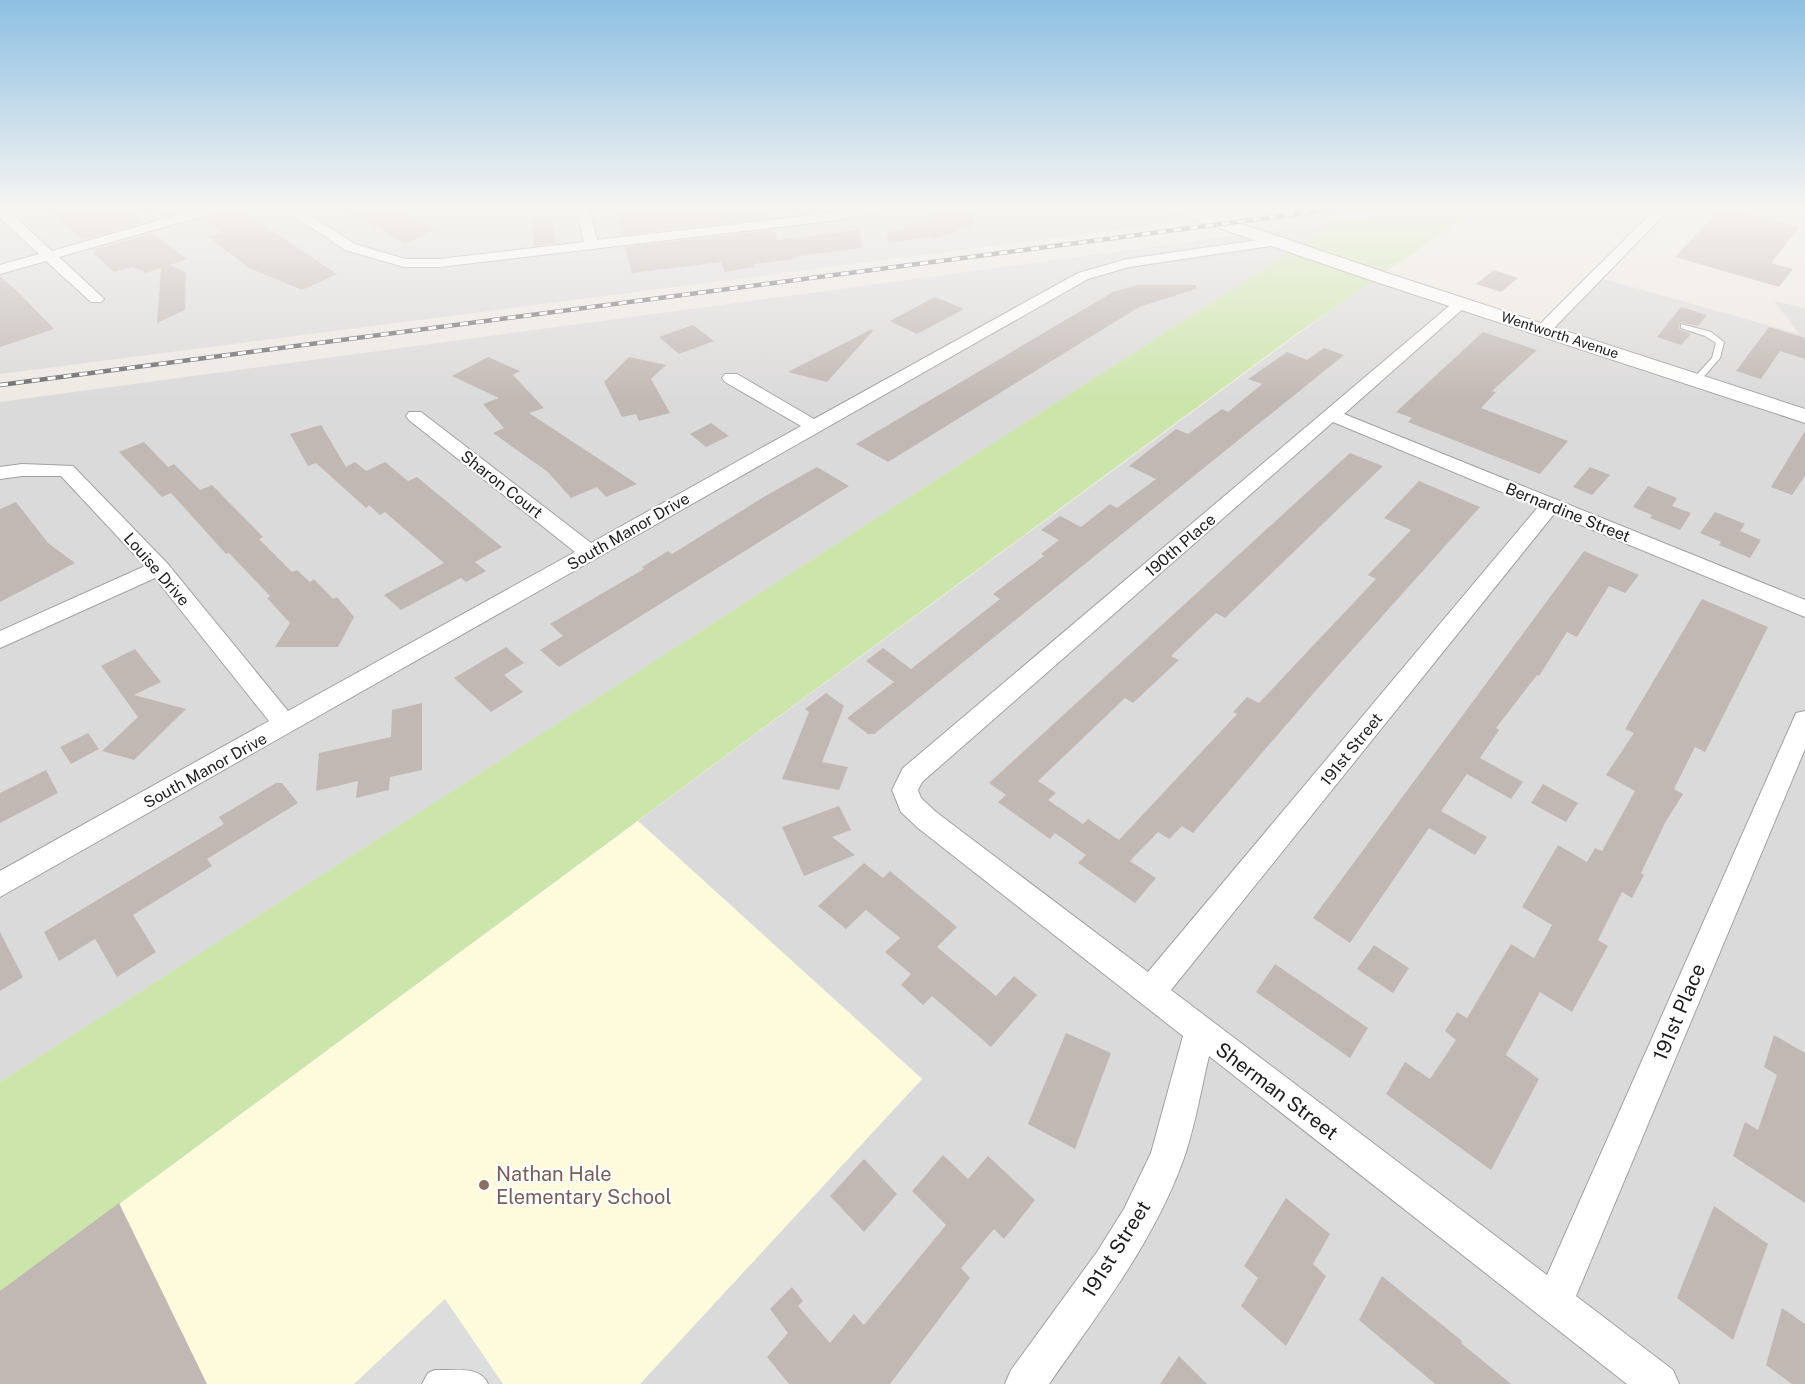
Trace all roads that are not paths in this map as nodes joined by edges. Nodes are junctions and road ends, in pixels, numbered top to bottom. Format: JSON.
{"nodes":[{"id":1,"x":66,"y":273,"type":"edge"},
{"id":2,"x":1095,"y":273,"type":"edge"},
{"id":3,"x":1370,"y":273,"type":"edge"},
{"id":4,"x":1600,"y":273,"type":"edge"},
{"id":5,"x":96,"y":299,"type":"dead end"},
{"id":6,"x":1461,"y":304,"type":"junction"},
{"id":7,"x":1684,"y":326,"type":"dead end"},
{"id":8,"x":1544,"y":329,"type":"junction"},
{"id":9,"x":731,"y":378,"type":"dead end"},
{"id":10,"x":1696,"y":380,"type":"junction"},
{"id":11,"x":1331,"y":415,"type":"junction"},
{"id":12,"x":415,"y":416,"type":"dead end"},
{"id":13,"x":1805,"y":416,"type":"edge"},
{"id":14,"x":813,"y":426,"type":"junction"},
{"id":15,"x":0,"y":473,"type":"edge"},
{"id":16,"x":1551,"y":505,"type":"junction"},
{"id":17,"x":590,"y":553,"type":"junction"},
{"id":18,"x":159,"y":568,"type":"junction"},
{"id":19,"x":1805,"y":609,"type":"edge"},
{"id":20,"x":0,"y":640,"type":"edge"},
{"id":21,"x":1805,"y":720,"type":"edge"},
{"id":22,"x":285,"y":724,"type":"junction"},
{"id":23,"x":905,"y":790,"type":"joint"},
{"id":24,"x":0,"y":885,"type":"edge"},
{"id":25,"x":1151,"y":992,"type":"junction"},
{"id":26,"x":1200,"y":1031,"type":"junction"},
{"id":27,"x":1554,"y":1303,"type":"junction"},
{"id":28,"x":432,"y":1384,"type":"edge"},
{"id":29,"x":478,"y":1384,"type":"edge"},
{"id":30,"x":1025,"y":1384,"type":"edge"},
{"id":31,"x":1659,"y":1384,"type":"edge"}],
"edges":[{"from":1,"to":5,"type":"street"},
{"from":2,"to":14,"type":"street","name":"South Manor Drive"},
{"from":3,"to":6,"type":"street","name":"Wentworth Avenue"},
{"from":4,"to":8,"type":"street"},
{"from":6,"to":8,"type":"street","name":"Wentworth Avenue"},
{"from":6,"to":11,"type":"street","name":"190th Place"},
{"from":7,"to":10,"type":"lane"},
{"from":8,"to":10,"type":"street","name":"Wentworth Avenue"},
{"from":9,"to":14,"type":"street"},
{"from":10,"to":13,"type":"street","name":"Wentworth Avenue"},
{"from":11,"to":16,"type":"street","name":"Bernardine Street"},
{"from":11,"to":23,"type":"street","name":"190th Place"},
{"from":12,"to":17,"type":"street","name":"Sharon Court"},
{"from":14,"to":17,"type":"street","name":"South Manor Drive"},
{"from":15,"to":18,"type":"street","name":"Louise Drive"},
{"from":16,"to":19,"type":"street","name":"Bernardine Street"},
{"from":16,"to":25,"type":"street","name":"191st Street"},
{"from":17,"to":22,"type":"street","name":"South Manor Drive"},
{"from":18,"to":20,"type":"street"},
{"from":18,"to":22,"type":"street","name":"Louise Drive"},
{"from":21,"to":27,"type":"street","name":"191st Place"},
{"from":22,"to":24,"type":"street","name":"South Manor Drive"},
{"from":23,"to":25,"type":"street","name":"Sherman Street"},
{"from":25,"to":26,"type":"street","name":"Sherman Street"},
{"from":26,"to":27,"type":"street","name":"Sherman Street"},
{"from":26,"to":30,"type":"street","name":"191st Street"},
{"from":27,"to":31,"type":"street","name":"Sherman Street"},
{"from":28,"to":29,"type":"lane"}]}
